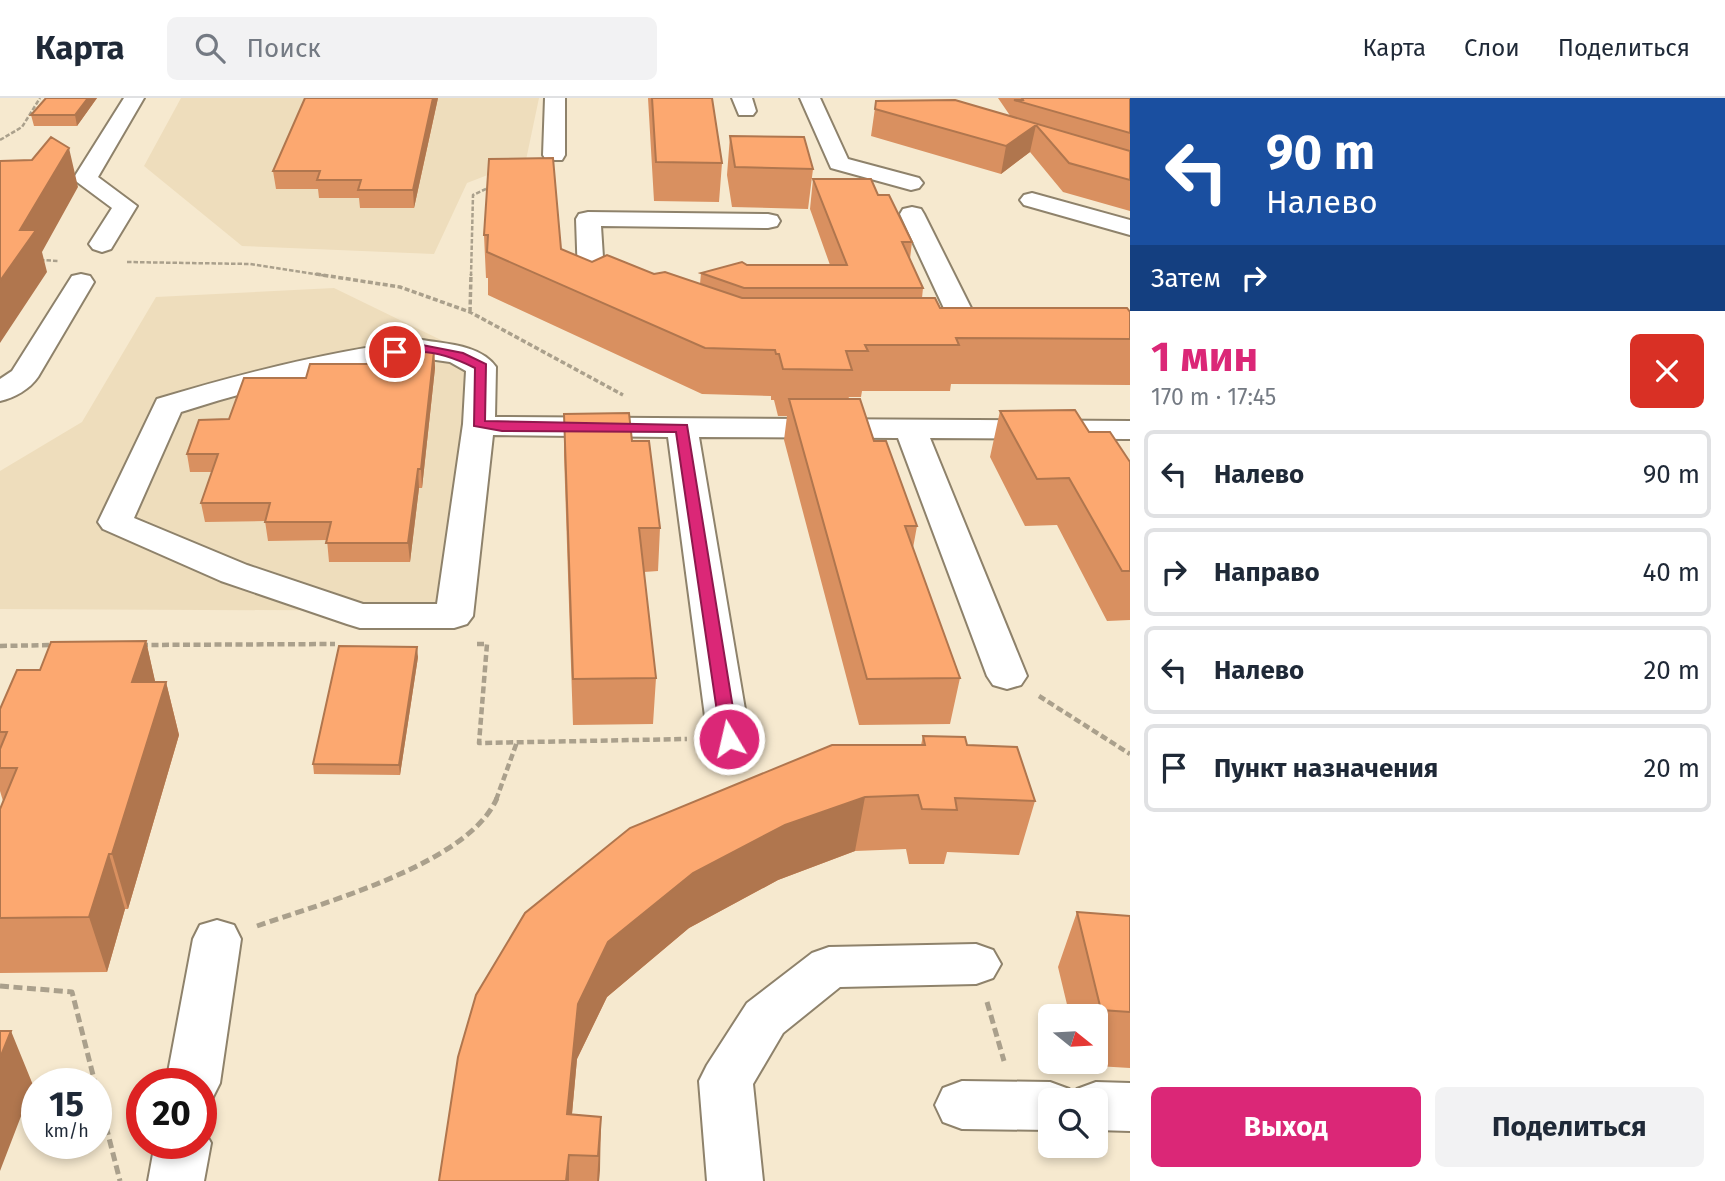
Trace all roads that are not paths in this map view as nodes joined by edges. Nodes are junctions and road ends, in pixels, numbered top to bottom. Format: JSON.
{"nodes":[{"id":1,"x":134,"y":98,"type":"edge"},
{"id":2,"x":555,"y":98,"type":"edge"},
{"id":3,"x":810,"y":98,"type":"edge"},
{"id":4,"x":554,"y":155,"type":"edge"},
{"id":5,"x":911,"y":183,"type":"dead end"},
{"id":6,"x":1032,"y":200,"type":"dead end"},
{"id":7,"x":912,"y":214,"type":"dead end"},
{"id":8,"x":768,"y":221,"type":"edge"},
{"id":9,"x":1130,"y":228,"type":"edge"},
{"id":10,"x":102,"y":244,"type":"dead end"},
{"id":11,"x":72,"y":271,"type":"road end"},
{"id":12,"x":652,"y":300,"type":"edge"},
{"id":13,"x":942,"y":332,"type":"edge"},
{"id":14,"x":0,"y":392,"type":"edge"},
{"id":15,"x":479,"y":424,"type":"junction"},
{"id":16,"x":682,"y":428,"type":"junction"},
{"id":17,"x":910,"y":429,"type":"junction"},
{"id":18,"x":1128,"y":433,"type":"edge"},
{"id":19,"x":1006,"y":676,"type":"road end"},
{"id":20,"x":729,"y":739,"type":"road end"},
{"id":21,"x":217,"y":939,"type":"road end"},
{"id":22,"x":976,"y":964,"type":"road end"},
{"id":23,"x":196,"y":1068,"type":"edge"},
{"id":24,"x":962,"y":1105,"type":"dead end"},
{"id":25,"x":1034,"y":1105,"type":"edge"},
{"id":26,"x":1108,"y":1106,"type":"edge"},
{"id":27,"x":1130,"y":1107,"type":"edge"},
{"id":28,"x":180,"y":1159,"type":"edge"},
{"id":29,"x":176,"y":1181,"type":"edge"},
{"id":30,"x":735,"y":1181,"type":"edge"}],
"edges":[{"from":1,"to":10,"type":"lane"},
{"from":2,"to":4,"type":"lane"},
{"from":3,"to":5,"type":"lane"},
{"from":6,"to":9,"type":"lane"},
{"from":7,"to":13,"type":"lane"},
{"from":8,"to":12,"type":"lane"},
{"from":11,"to":14,"type":"lane"},
{"from":15,"to":15,"type":"lane"},
{"from":15,"to":16,"type":"lane"},
{"from":16,"to":17,"type":"lane"},
{"from":16,"to":20,"type":"lane"},
{"from":17,"to":18,"type":"lane"},
{"from":17,"to":19,"type":"lane"},
{"from":21,"to":23,"type":"lane"},
{"from":22,"to":30,"type":"lane"},
{"from":24,"to":25,"type":"lane"},
{"from":26,"to":27,"type":"lane"},
{"from":28,"to":29,"type":"lane"}]}
